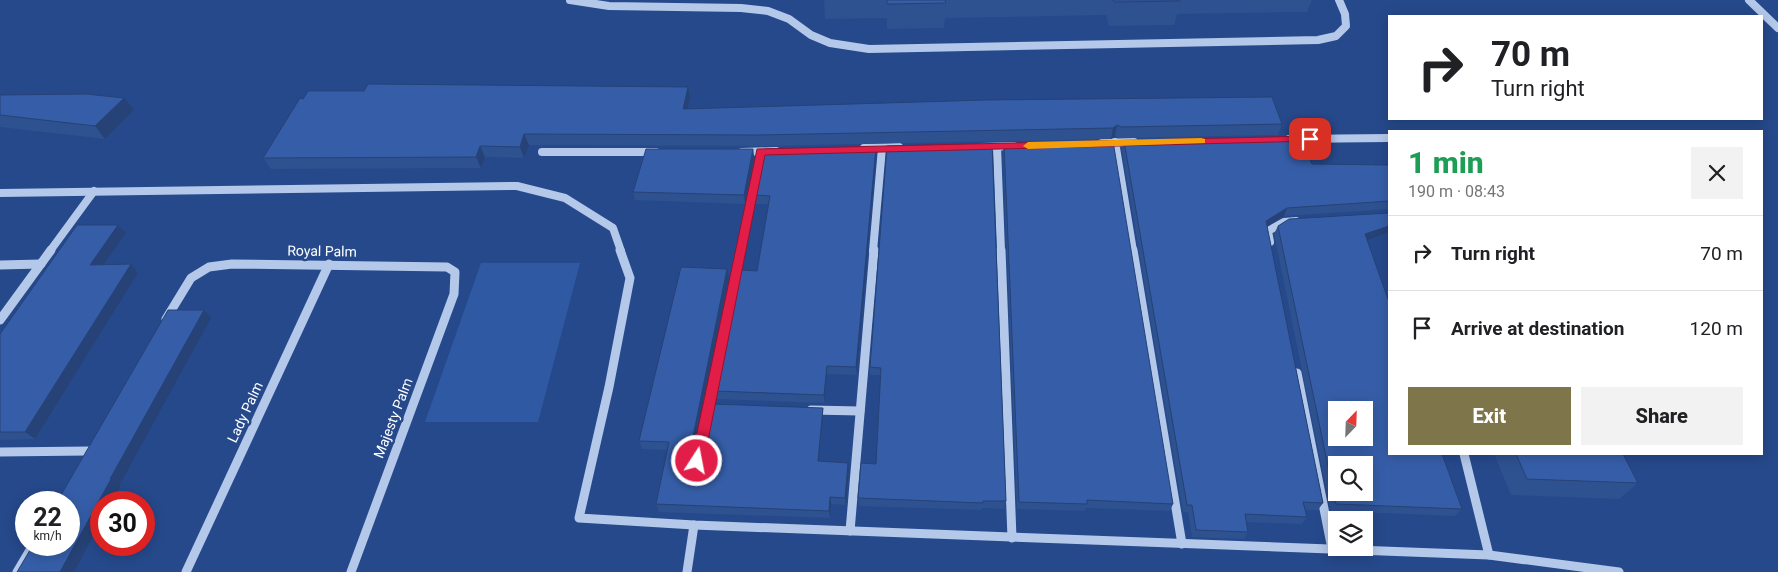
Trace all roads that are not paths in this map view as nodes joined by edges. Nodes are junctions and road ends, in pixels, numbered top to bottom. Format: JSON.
{"nodes":[{"id":1,"x":570,"y":0,"type":"edge"},
{"id":2,"x":1339,"y":0,"type":"edge"},
{"id":3,"x":1749,"y":0,"type":"edge"},
{"id":4,"x":1778,"y":28,"type":"edge"},
{"id":5,"x":1388,"y":138,"type":"edge"},
{"id":6,"x":1281,"y":140,"type":"edge"},
{"id":7,"x":1115,"y":142,"type":"junction"},
{"id":8,"x":1144,"y":142,"type":"edge"},
{"id":9,"x":1095,"y":143,"type":"edge"},
{"id":10,"x":1026,"y":146,"type":"edge"},
{"id":11,"x":911,"y":147,"type":"edge"},
{"id":12,"x":968,"y":147,"type":"edge"},
{"id":13,"x":997,"y":147,"type":"junction"},
{"id":14,"x":854,"y":148,"type":"edge"},
{"id":15,"x":882,"y":148,"type":"junction"},
{"id":16,"x":789,"y":151,"type":"edge"},
{"id":17,"x":542,"y":152,"type":"dead end"},
{"id":18,"x":661,"y":152,"type":"edge"},
{"id":19,"x":731,"y":152,"type":"edge"},
{"id":20,"x":761,"y":152,"type":"junction"},
{"id":21,"x":94,"y":191,"type":"junction"},
{"id":22,"x":0,"y":193,"type":"edge"},
{"id":23,"x":1304,"y":220,"type":"edge"},
{"id":24,"x":1272,"y":251,"type":"edge"},
{"id":25,"x":41,"y":264,"type":"junction"},
{"id":26,"x":329,"y":264,"type":"junction"},
{"id":27,"x":0,"y":265,"type":"edge"},
{"id":28,"x":455,"y":272,"type":"joint"},
{"id":29,"x":0,"y":320,"type":"edge"},
{"id":30,"x":161,"y":327,"type":"edge"},
{"id":31,"x":1295,"y":366,"type":"edge"},
{"id":32,"x":801,"y":409,"type":"edge"},
{"id":33,"x":860,"y":411,"type":"junction"},
{"id":34,"x":89,"y":451,"type":"edge"},
{"id":35,"x":0,"y":452,"type":"edge"},
{"id":36,"x":1464,"y":455,"type":"edge"},
{"id":37,"x":697,"y":461,"type":"edge"},
{"id":38,"x":694,"y":525,"type":"junction"},
{"id":39,"x":1328,"y":529,"type":"edge"},
{"id":40,"x":850,"y":531,"type":"junction"},
{"id":41,"x":1012,"y":538,"type":"junction"},
{"id":42,"x":1182,"y":544,"type":"junction"},
{"id":43,"x":1328,"y":549,"type":"edge"},
{"id":44,"x":1373,"y":551,"type":"edge"},
{"id":45,"x":1489,"y":555,"type":"junction"},
{"id":46,"x":26,"y":556,"type":"edge"},
{"id":47,"x":17,"y":572,"type":"edge"},
{"id":48,"x":186,"y":572,"type":"edge"},
{"id":49,"x":351,"y":572,"type":"edge"},
{"id":50,"x":687,"y":572,"type":"edge"},
{"id":51,"x":1619,"y":572,"type":"edge"}],
"edges":[{"from":1,"to":2,"type":"street"},
{"from":3,"to":4,"type":"street"},
{"from":5,"to":6,"type":"street"},
{"from":7,"to":8,"type":"street"},
{"from":7,"to":9,"type":"street"},
{"from":7,"to":42,"type":"street"},
{"from":10,"to":13,"type":"street"},
{"from":11,"to":15,"type":"street"},
{"from":12,"to":13,"type":"street"},
{"from":13,"to":41,"type":"street"},
{"from":14,"to":15,"type":"street"},
{"from":15,"to":33,"type":"street"},
{"from":16,"to":20,"type":"street"},
{"from":17,"to":18,"type":"street"},
{"from":19,"to":20,"type":"street"},
{"from":20,"to":37,"type":"street"},
{"from":21,"to":22,"type":"street"},
{"from":21,"to":25,"type":"street"},
{"from":21,"to":38,"type":"street"},
{"from":23,"to":24,"type":"street"},
{"from":25,"to":27,"type":"street"},
{"from":25,"to":29,"type":"street"},
{"from":26,"to":28,"type":"street","name":"Royal Palm"},
{"from":26,"to":30,"type":"street","name":"Royal Palm"},
{"from":26,"to":48,"type":"street","name":"Lady Palm"},
{"from":28,"to":49,"type":"street","name":"Majesty Palm"},
{"from":31,"to":39,"type":"street"},
{"from":32,"to":33,"type":"street"},
{"from":33,"to":40,"type":"street"},
{"from":34,"to":35,"type":"street"},
{"from":36,"to":45,"type":"street"},
{"from":38,"to":40,"type":"street"},
{"from":38,"to":50,"type":"street"},
{"from":40,"to":41,"type":"street"},
{"from":41,"to":42,"type":"street"},
{"from":42,"to":43,"type":"street"},
{"from":44,"to":45,"type":"street"},
{"from":45,"to":51,"type":"street"},
{"from":46,"to":47,"type":"street"}]}
